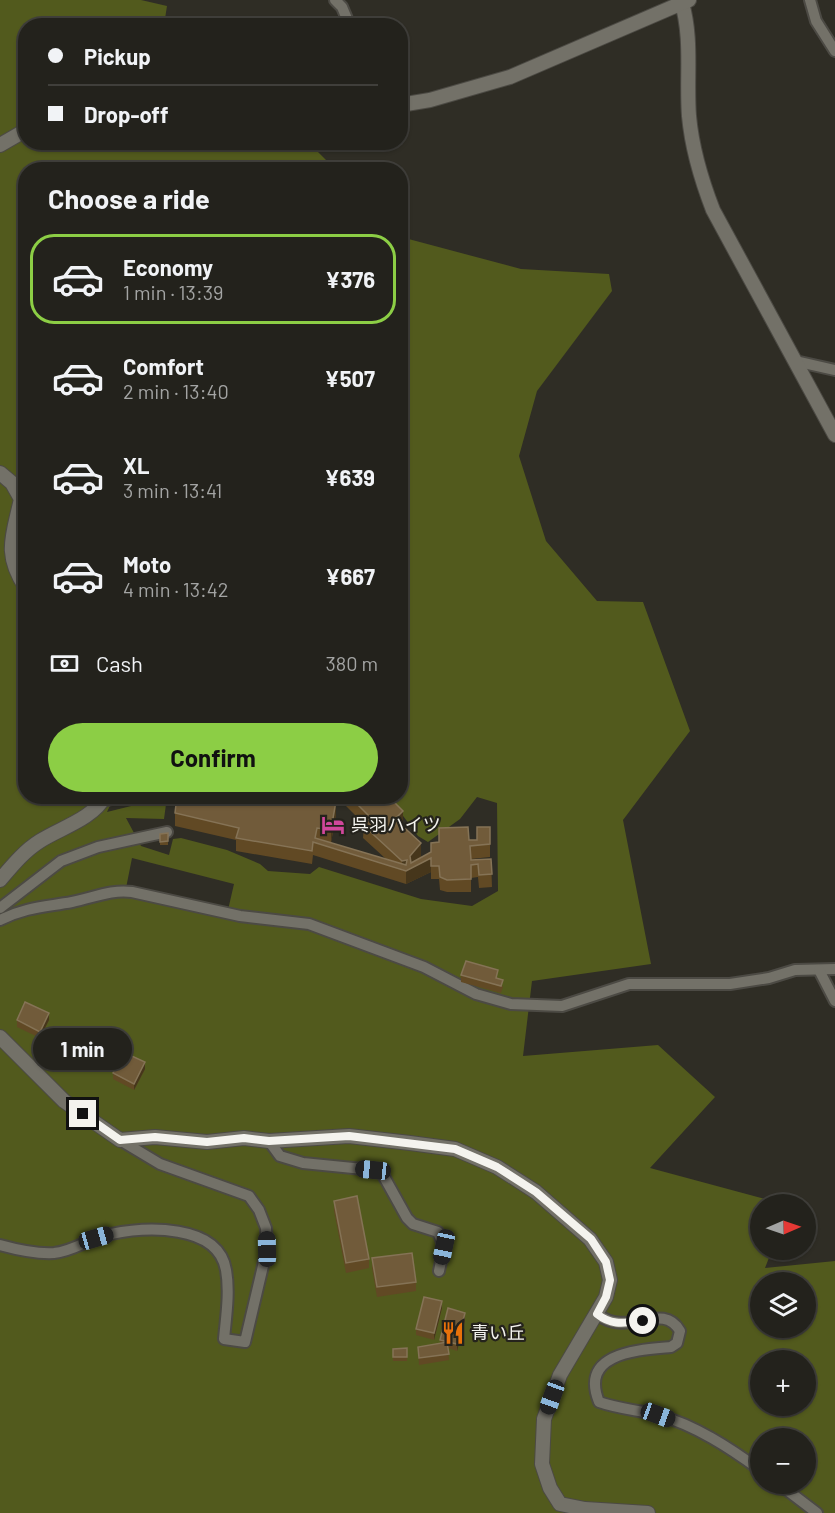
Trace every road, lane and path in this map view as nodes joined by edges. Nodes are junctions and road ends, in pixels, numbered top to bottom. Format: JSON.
{"nodes":[{"id":1,"x":810,"y":0,"type":"edge"},
{"id":2,"x":684,"y":1,"type":"edge"},
{"id":3,"x":341,"y":2,"type":"edge"},
{"id":4,"x":347,"y":18,"type":"edge"},
{"id":5,"x":835,"y":51,"type":"edge"},
{"id":6,"x":408,"y":104,"type":"edge"},
{"id":7,"x":18,"y":135,"type":"edge"},
{"id":8,"x":0,"y":145,"type":"edge"},
{"id":9,"x":795,"y":361,"type":"junction"},
{"id":10,"x":835,"y":370,"type":"edge"},
{"id":11,"x":835,"y":435,"type":"edge"},
{"id":12,"x":0,"y":473,"type":"edge"},
{"id":13,"x":18,"y":494,"type":"edge"},
{"id":14,"x":18,"y":513,"type":"edge"},
{"id":15,"x":18,"y":575,"type":"edge"},
{"id":16,"x":98,"y":804,"type":"edge"},
{"id":17,"x":167,"y":831,"type":"edge"},
{"id":18,"x":0,"y":880,"type":"edge"},
{"id":19,"x":0,"y":908,"type":"edge"},
{"id":20,"x":0,"y":920,"type":"edge"},
{"id":21,"x":835,"y":969,"type":"edge"},
{"id":22,"x":819,"y":970,"type":"junction"},
{"id":23,"x":835,"y":1001,"type":"edge"},
{"id":24,"x":0,"y":1037,"type":"edge"},
{"id":25,"x":120,"y":1140,"type":"junction"},
{"id":26,"x":269,"y":1141,"type":"junction"},
{"id":27,"x":0,"y":1245,"type":"edge"},
{"id":28,"x":439,"y":1271,"type":"dead end"},
{"id":29,"x":597,"y":1314,"type":"junction"},
{"id":30,"x":750,"y":1462,"type":"edge"},
{"id":31,"x":792,"y":1494,"type":"edge"},
{"id":32,"x":648,"y":1513,"type":"edge"},
{"id":33,"x":817,"y":1513,"type":"edge"}],
"edges":[{"from":1,"to":5,"type":"street"},
{"from":2,"to":6,"type":"street"},
{"from":2,"to":9,"type":"street"},
{"from":3,"to":4,"type":"street"},
{"from":7,"to":8,"type":"street"},
{"from":9,"to":10,"type":"street"},
{"from":9,"to":11,"type":"street"},
{"from":12,"to":13,"type":"street"},
{"from":14,"to":15,"type":"street"},
{"from":16,"to":18,"type":"street"},
{"from":17,"to":19,"type":"street"},
{"from":20,"to":22,"type":"street"},
{"from":21,"to":22,"type":"street"},
{"from":22,"to":23,"type":"street"},
{"from":24,"to":25,"type":"street"},
{"from":25,"to":26,"type":"street"},
{"from":25,"to":27,"type":"street"},
{"from":26,"to":28,"type":"street"},
{"from":26,"to":29,"type":"street"},
{"from":29,"to":30,"type":"street"},
{"from":29,"to":32,"type":"street"},
{"from":31,"to":33,"type":"street"}]}
